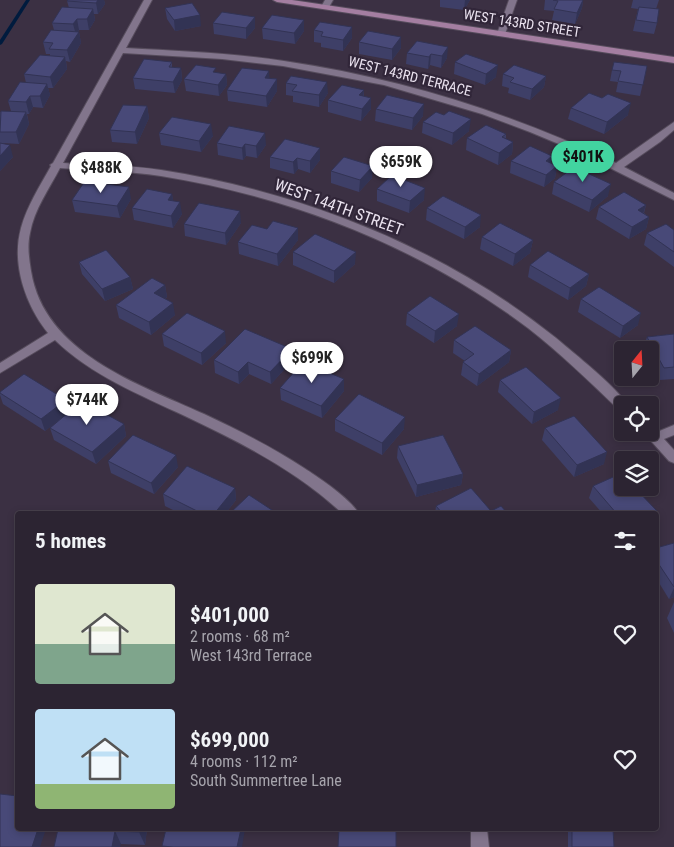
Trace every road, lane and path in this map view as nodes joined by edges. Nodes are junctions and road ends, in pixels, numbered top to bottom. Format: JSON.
{"nodes":[{"id":1,"x":148,"y":0,"type":"edge"},
{"id":2,"x":277,"y":0,"type":"edge"},
{"id":3,"x":513,"y":0,"type":"edge"},
{"id":4,"x":327,"y":4,"type":"edge"},
{"id":5,"x":501,"y":34,"type":"junction"},
{"id":6,"x":120,"y":50,"type":"junction"},
{"id":7,"x":674,"y":60,"type":"edge"},
{"id":8,"x":674,"y":125,"type":"edge"},
{"id":9,"x":55,"y":165,"type":"junction"},
{"id":10,"x":617,"y":167,"type":"junction"},
{"id":11,"x":674,"y":197,"type":"edge"},
{"id":12,"x":55,"y":334,"type":"junction"},
{"id":13,"x":0,"y":369,"type":"edge"},
{"id":14,"x":614,"y":398,"type":"edge"},
{"id":15,"x":674,"y":430,"type":"edge"},
{"id":16,"x":659,"y":433,"type":"edge"},
{"id":17,"x":658,"y":441,"type":"edge"},
{"id":18,"x":674,"y":458,"type":"edge"},
{"id":19,"x":348,"y":511,"type":"edge"},
{"id":20,"x":479,"y":831,"type":"edge"},
{"id":21,"x":480,"y":847,"type":"edge"}],
"edges":[{"from":1,"to":6,"type":"street"},
{"from":2,"to":4,"type":"street","name":"WEST 143RD STREET"},
{"from":3,"to":5,"type":"street"},
{"from":4,"to":5,"type":"street","name":"WEST 143RD STREET"},
{"from":5,"to":7,"type":"street","name":"WEST 143RD STREET"},
{"from":6,"to":9,"type":"street"},
{"from":6,"to":10,"type":"street","name":"WEST 143RD TERRACE"},
{"from":8,"to":10,"type":"street"},
{"from":9,"to":12,"type":"street"},
{"from":9,"to":14,"type":"street","name":"WEST 144TH STREET"},
{"from":10,"to":11,"type":"street","name":"WEST 143RD TERRACE"},
{"from":12,"to":13,"type":"street"},
{"from":12,"to":19,"type":"street"},
{"from":15,"to":16,"type":"street"},
{"from":17,"to":18,"type":"street"},
{"from":20,"to":21,"type":"street"}]}
